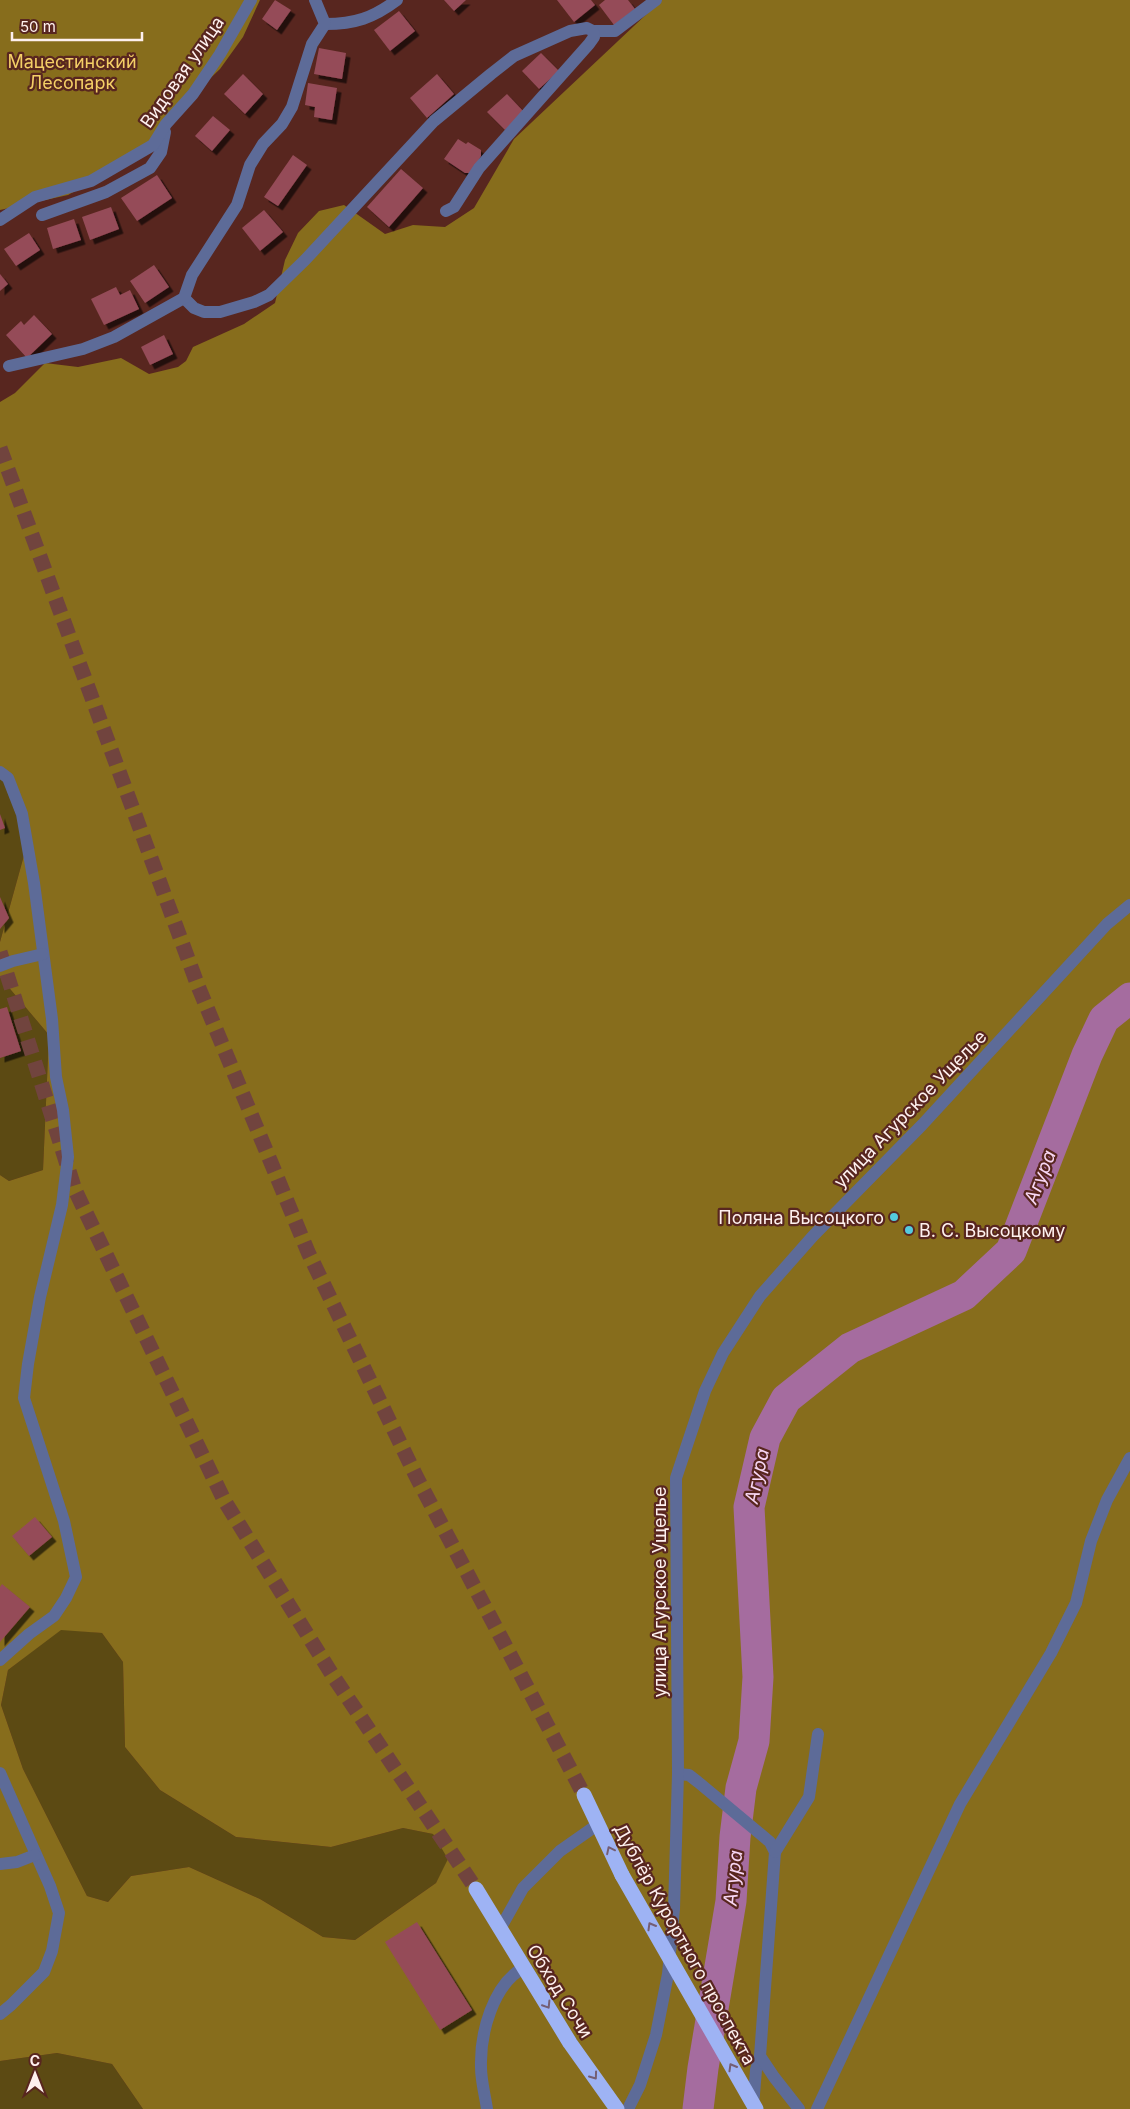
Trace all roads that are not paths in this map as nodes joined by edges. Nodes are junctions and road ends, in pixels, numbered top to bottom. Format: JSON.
{"nodes":[{"id":1,"x":251,"y":0,"type":"edge"},
{"id":2,"x":315,"y":0,"type":"edge"},
{"id":3,"x":398,"y":0,"type":"edge"},
{"id":4,"x":656,"y":0,"type":"edge"},
{"id":5,"x":325,"y":24,"type":"junction"},
{"id":6,"x":593,"y":31,"type":"junction"},
{"id":7,"x":166,"y":124,"type":"junction"},
{"id":8,"x":446,"y":211,"type":"dead end"},
{"id":9,"x":42,"y":215,"type":"dead end"},
{"id":10,"x":0,"y":220,"type":"edge"},
{"id":11,"x":184,"y":298,"type":"junction"},
{"id":12,"x":9,"y":366,"type":"dead end"},
{"id":13,"x":0,"y":772,"type":"edge"},
{"id":14,"x":1130,"y":905,"type":"edge"},
{"id":15,"x":43,"y":954,"type":"junction"},
{"id":16,"x":0,"y":966,"type":"edge"},
{"id":17,"x":1130,"y":1458,"type":"edge"},
{"id":18,"x":0,"y":1660,"type":"edge"},
{"id":19,"x":818,"y":1734,"type":"dead end"},
{"id":20,"x":0,"y":1773,"type":"edge"},
{"id":21,"x":678,"y":1774,"type":"junction"},
{"id":22,"x":584,"y":1795,"type":"tunnel mouth"},
{"id":23,"x":598,"y":1825,"type":"junction"},
{"id":24,"x":773,"y":1847,"type":"junction"},
{"id":25,"x":35,"y":1855,"type":"junction"},
{"id":26,"x":0,"y":1864,"type":"edge"},
{"id":27,"x":476,"y":1889,"type":"tunnel mouth"},
{"id":28,"x":500,"y":1928,"type":"junction"},
{"id":29,"x":524,"y":1968,"type":"junction"},
{"id":30,"x":0,"y":2014,"type":"edge"},
{"id":31,"x":760,"y":2056,"type":"junction"},
{"id":32,"x":487,"y":2109,"type":"edge"},
{"id":33,"x":617,"y":2109,"type":"edge"},
{"id":34,"x":628,"y":2109,"type":"edge"},
{"id":35,"x":755,"y":2109,"type":"edge"},
{"id":36,"x":799,"y":2109,"type":"edge"},
{"id":37,"x":817,"y":2109,"type":"edge"}],
"edges":[{"from":1,"to":7,"type":"street","name":"Видовая улица"},
{"from":2,"to":5,"type":"street"},
{"from":3,"to":5,"type":"street"},
{"from":4,"to":6,"type":"street"},
{"from":5,"to":11,"type":"street"},
{"from":6,"to":8,"type":"street"},
{"from":6,"to":11,"type":"street"},
{"from":7,"to":9,"type":"street"},
{"from":7,"to":10,"type":"street","name":"Видовая улица"},
{"from":11,"to":12,"type":"street"},
{"from":13,"to":15,"type":"street"},
{"from":14,"to":21,"type":"street","name":"улица Агурское Ущелье"},
{"from":15,"to":16,"type":"street"},
{"from":15,"to":18,"type":"street"},
{"from":17,"to":37,"type":"street"},
{"from":19,"to":24,"type":"street"},
{"from":20,"to":25,"type":"street"},
{"from":21,"to":24,"type":"street"},
{"from":21,"to":34,"type":"street","name":"улица Агурское Ущелье"},
{"from":22,"to":23,"type":"highway","name":"Дублёр Курортного проспекта"},
{"from":23,"to":28,"type":"street"},
{"from":35,"to":23,"type":"highway","name":"Дублёр Курортного проспекта","one_way":true,"bridge":true},
{"from":24,"to":31,"type":"street"},
{"from":25,"to":26,"type":"street"},
{"from":25,"to":30,"type":"street"},
{"from":27,"to":28,"type":"highway","name":"Обход Сочи"},
{"from":28,"to":29,"type":"highway","name":"Обход Сочи"},
{"from":29,"to":32,"type":"street"},
{"from":29,"to":33,"type":"highway","name":"Обход Сочи","one_way":true},
{"from":31,"to":35,"type":"street"},
{"from":31,"to":36,"type":"street"}]}
